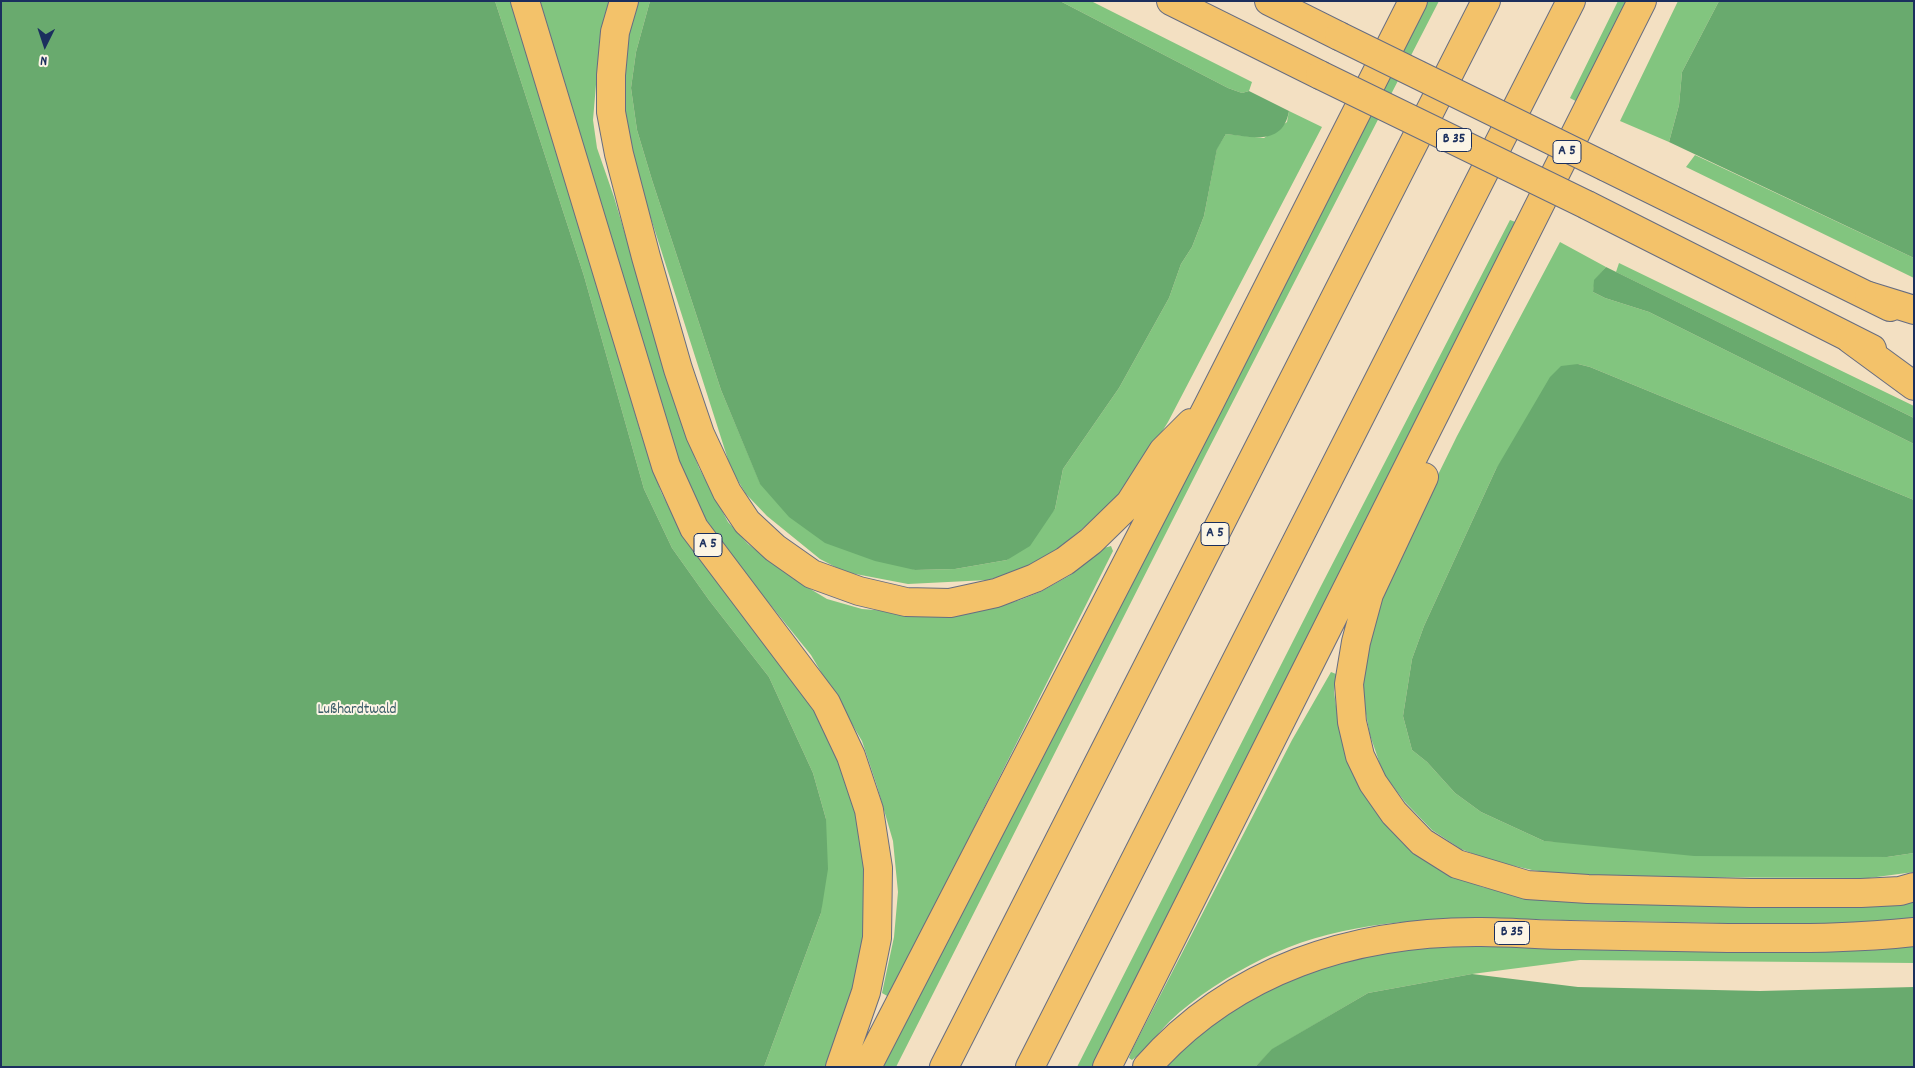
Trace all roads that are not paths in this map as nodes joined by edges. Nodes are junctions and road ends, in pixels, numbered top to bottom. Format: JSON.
{"nodes":[{"id":1,"x":525,"y":1,"type":"edge"},
{"id":2,"x":624,"y":1,"type":"edge"},
{"id":3,"x":1171,"y":1,"type":"edge"},
{"id":4,"x":1269,"y":1,"type":"edge"},
{"id":5,"x":1413,"y":1,"type":"edge"},
{"id":6,"x":1486,"y":1,"type":"edge"},
{"id":7,"x":1572,"y":1,"type":"edge"},
{"id":8,"x":1642,"y":1,"type":"edge"},
{"id":9,"x":1869,"y":296,"type":"junction"},
{"id":10,"x":1491,"y":303,"type":"junction"},
{"id":11,"x":1914,"y":310,"type":"edge"},
{"id":12,"x":1914,"y":318,"type":"edge"},
{"id":13,"x":1850,"y":338,"type":"junction"},
{"id":14,"x":1914,"y":369,"type":"edge"},
{"id":15,"x":1914,"y":386,"type":"edge"},
{"id":16,"x":1208,"y":406,"type":"junction"},
{"id":17,"x":1914,"y":887,"type":"edge"},
{"id":18,"x":1914,"y":932,"type":"edge"},
{"id":19,"x":840,"y":1067,"type":"edge"},
{"id":20,"x":867,"y":1067,"type":"edge"},
{"id":21,"x":944,"y":1067,"type":"edge"},
{"id":22,"x":1030,"y":1067,"type":"edge"},
{"id":23,"x":1107,"y":1067,"type":"edge"},
{"id":24,"x":1147,"y":1067,"type":"edge"}],
"edges":[{"from":1,"to":19,"type":"highway","number":"A 5"},
{"from":2,"to":16,"type":"highway"},
{"from":3,"to":13,"type":"highway","number":"B 35","bridge":true},
{"from":4,"to":9,"type":"highway","bridge":true},
{"from":5,"to":16,"type":"highway"},
{"from":6,"to":21,"type":"highway","number":"A 5"},
{"from":7,"to":22,"type":"highway"},
{"from":8,"to":10,"type":"highway","number":"A 5"},
{"from":9,"to":11,"type":"highway"},
{"from":9,"to":12,"type":"highway"},
{"from":10,"to":17,"type":"highway","number":"A 5"},
{"from":10,"to":23,"type":"highway","number":"A 5"},
{"from":13,"to":14,"type":"highway","number":"B 35"},
{"from":13,"to":15,"type":"highway"},
{"from":16,"to":20,"type":"highway"},
{"from":18,"to":24,"type":"highway","number":"B 35"}]}
